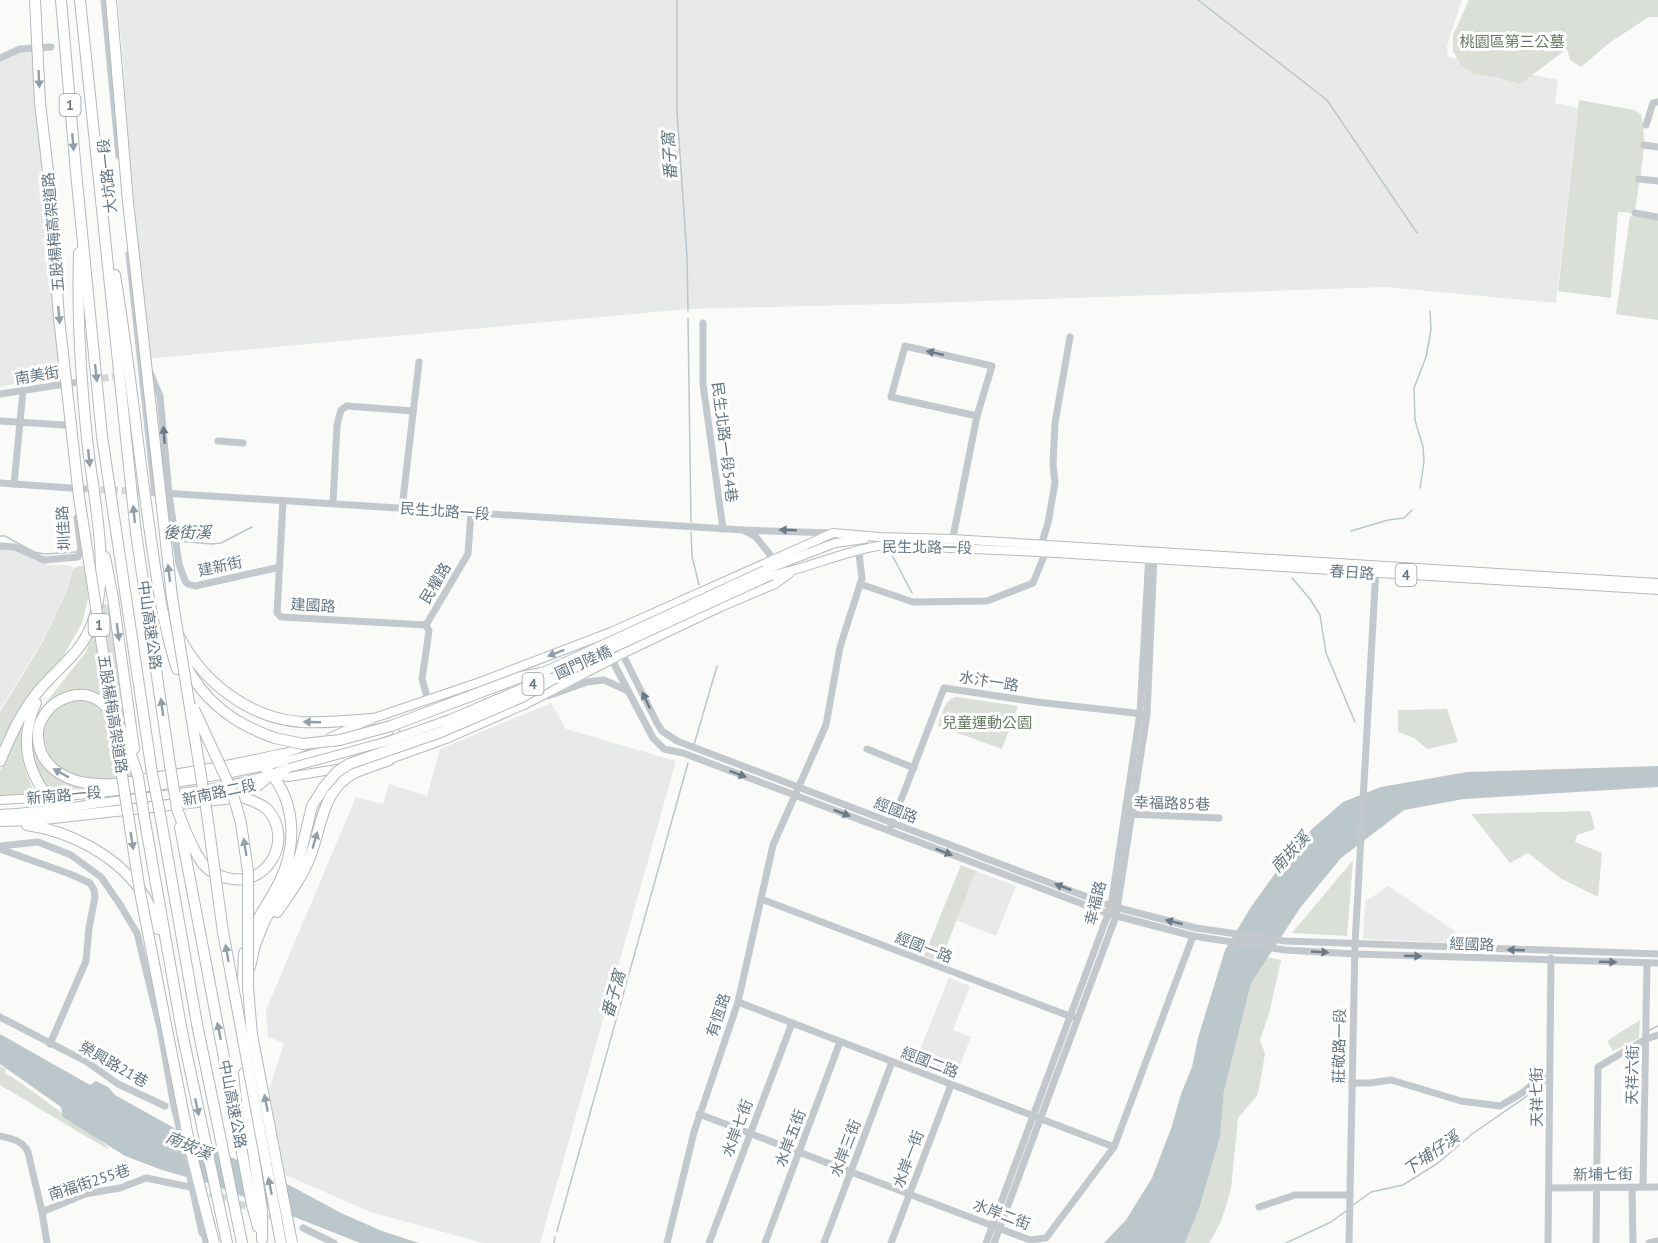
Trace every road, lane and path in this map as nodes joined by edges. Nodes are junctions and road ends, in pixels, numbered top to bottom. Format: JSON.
{"nodes":[{"id":1,"x":35,"y":0,"type":"edge"},
{"id":2,"x":61,"y":0,"type":"edge"},
{"id":3,"x":80,"y":0,"type":"edge"},
{"id":4,"x":104,"y":0,"type":"edge"},
{"id":5,"x":111,"y":0,"type":"edge"},
{"id":6,"x":51,"y":47,"type":"dead end"},
{"id":7,"x":0,"y":57,"type":"edge"},
{"id":8,"x":1656,"y":102,"type":"edge"},
{"id":9,"x":1648,"y":116,"type":"junction"},
{"id":10,"x":1658,"y":117,"type":"edge"},
{"id":11,"x":1646,"y":125,"type":"dead end"},
{"id":12,"x":1644,"y":145,"type":"dead end"},
{"id":13,"x":1658,"y":147,"type":"edge"},
{"id":14,"x":98,"y":171,"type":"junction"},
{"id":15,"x":1639,"y":179,"type":"dead end"},
{"id":16,"x":1658,"y":181,"type":"edge"},
{"id":17,"x":80,"y":211,"type":"junction"},
{"id":18,"x":1635,"y":213,"type":"dead end"},
{"id":19,"x":1658,"y":217,"type":"edge"},
{"id":20,"x":703,"y":322,"type":"dead end"},
{"id":21,"x":1070,"y":337,"type":"dead end"},
{"id":22,"x":138,"y":350,"type":"junction"},
{"id":23,"x":419,"y":362,"type":"dead end"},
{"id":24,"x":150,"y":371,"type":"junction"},
{"id":25,"x":138,"y":373,"type":"junction"},
{"id":26,"x":78,"y":382,"type":"tunnel mouth"},
{"id":27,"x":23,"y":391,"type":"junction"},
{"id":28,"x":0,"y":394,"type":"edge"},
{"id":29,"x":413,"y":411,"type":"junction"},
{"id":30,"x":977,"y":416,"type":"junction"},
{"id":31,"x":0,"y":421,"type":"edge"},
{"id":32,"x":20,"y":422,"type":"junction"},
{"id":33,"x":65,"y":424,"type":"dead end"},
{"id":34,"x":218,"y":441,"type":"dead end"},
{"id":35,"x":243,"y":443,"type":"dead end"},
{"id":36,"x":0,"y":483,"type":"edge"},
{"id":37,"x":14,"y":484,"type":"junction"},
{"id":38,"x":75,"y":488,"type":"junction"},
{"id":39,"x":85,"y":489,"type":"tunnel mouth"},
{"id":40,"x":151,"y":492,"type":"joint"},
{"id":41,"x":169,"y":494,"type":"junction"},
{"id":42,"x":284,"y":501,"type":"junction"},
{"id":43,"x":333,"y":503,"type":"junction"},
{"id":44,"x":402,"y":508,"type":"junction"},
{"id":45,"x":471,"y":513,"type":"junction"},
{"id":46,"x":723,"y":529,"type":"junction"},
{"id":47,"x":743,"y":530,"type":"junction"},
{"id":48,"x":833,"y":533,"type":"junction"},
{"id":49,"x":98,"y":534,"type":"junction"},
{"id":50,"x":858,"y":541,"type":"junction"},
{"id":51,"x":835,"y":543,"type":"junction"},
{"id":52,"x":951,"y":543,"type":"junction"},
{"id":53,"x":0,"y":546,"type":"edge"},
{"id":54,"x":1044,"y":548,"type":"junction"},
{"id":55,"x":837,"y":555,"type":"junction"},
{"id":56,"x":1152,"y":555,"type":"junction"},
{"id":57,"x":775,"y":562,"type":"junction"},
{"id":58,"x":280,"y":567,"type":"junction"},
{"id":59,"x":1375,"y":570,"type":"junction"},
{"id":60,"x":793,"y":572,"type":"junction"},
{"id":61,"x":768,"y":573,"type":"junction"},
{"id":62,"x":1658,"y":583,"type":"edge"},
{"id":63,"x":860,"y":584,"type":"junction"},
{"id":64,"x":158,"y":588,"type":"junction"},
{"id":65,"x":1658,"y":590,"type":"edge"},
{"id":66,"x":426,"y":625,"type":"junction"},
{"id":67,"x":611,"y":633,"type":"junction"},
{"id":68,"x":624,"y":653,"type":"junction"},
{"id":69,"x":612,"y":660,"type":"junction"},
{"id":70,"x":579,"y":664,"type":"junction"},
{"id":71,"x":541,"y":673,"type":"junction"},
{"id":72,"x":50,"y":680,"type":"junction"},
{"id":73,"x":628,"y":691,"type":"junction"},
{"id":74,"x":428,"y":700,"type":"junction"},
{"id":75,"x":526,"y":704,"type":"junction"},
{"id":76,"x":1144,"y":714,"type":"junction"},
{"id":77,"x":371,"y":719,"type":"junction"},
{"id":78,"x":867,"y":749,"type":"dead end"},
{"id":79,"x":389,"y":760,"type":"junction"},
{"id":80,"x":0,"y":761,"type":"edge"},
{"id":81,"x":286,"y":761,"type":"junction"},
{"id":82,"x":263,"y":766,"type":"junction"},
{"id":83,"x":914,"y":768,"type":"junction"},
{"id":84,"x":272,"y":774,"type":"junction"},
{"id":85,"x":138,"y":776,"type":"junction"},
{"id":86,"x":164,"y":784,"type":"joint"},
{"id":87,"x":799,"y":787,"type":"junction"},
{"id":88,"x":795,"y":796,"type":"junction"},
{"id":89,"x":48,"y":798,"type":"junction"},
{"id":90,"x":0,"y":800,"type":"edge"},
{"id":91,"x":162,"y":804,"type":"junction"},
{"id":92,"x":177,"y":809,"type":"junction"},
{"id":93,"x":58,"y":810,"type":"junction"},
{"id":94,"x":1129,"y":814,"type":"junction"},
{"id":95,"x":1219,"y":818,"type":"dead end"},
{"id":96,"x":0,"y":819,"type":"edge"},
{"id":97,"x":892,"y":823,"type":"junction"},
{"id":98,"x":889,"y":831,"type":"junction"},
{"id":99,"x":0,"y":848,"type":"edge"},
{"id":100,"x":761,"y":899,"type":"junction"},
{"id":101,"x":1115,"y":907,"type":"junction"},
{"id":102,"x":1113,"y":915,"type":"junction"},
{"id":103,"x":1193,"y":936,"type":"junction"},
{"id":104,"x":255,"y":945,"type":"junction"},
{"id":105,"x":1355,"y":945,"type":"junction"},
{"id":106,"x":1551,"y":951,"type":"junction"},
{"id":107,"x":1355,"y":954,"type":"junction"},
{"id":108,"x":1658,"y":954,"type":"edge"},
{"id":109,"x":1551,"y":960,"type":"junction"},
{"id":110,"x":1647,"y":963,"type":"junction"},
{"id":111,"x":1658,"y":963,"type":"edge"},
{"id":112,"x":169,"y":967,"type":"junction"},
{"id":113,"x":738,"y":1002,"type":"junction"},
{"id":114,"x":0,"y":1017,"type":"edge"},
{"id":115,"x":242,"y":1017,"type":"junction"},
{"id":116,"x":1074,"y":1018,"type":"junction"},
{"id":117,"x":792,"y":1023,"type":"junction"},
{"id":118,"x":1646,"y":1034,"type":"junction"},
{"id":119,"x":1658,"y":1035,"type":"edge"},
{"id":120,"x":840,"y":1042,"type":"junction"},
{"id":121,"x":50,"y":1044,"type":"junction"},
{"id":122,"x":892,"y":1062,"type":"junction"},
{"id":123,"x":1549,"y":1081,"type":"junction"},
{"id":124,"x":1352,"y":1083,"type":"junction"},
{"id":125,"x":951,"y":1084,"type":"junction"},
{"id":126,"x":165,"y":1106,"type":"dead end"},
{"id":127,"x":699,"y":1113,"type":"junction"},
{"id":128,"x":1037,"y":1118,"type":"junction"},
{"id":129,"x":750,"y":1133,"type":"junction"},
{"id":130,"x":0,"y":1136,"type":"edge"},
{"id":131,"x":1113,"y":1147,"type":"junction"},
{"id":132,"x":799,"y":1151,"type":"junction"},
{"id":133,"x":851,"y":1171,"type":"junction"},
{"id":134,"x":1658,"y":1186,"type":"edge"},
{"id":135,"x":1596,"y":1187,"type":"junction"},
{"id":136,"x":1632,"y":1187,"type":"junction"},
{"id":137,"x":1642,"y":1187,"type":"junction"},
{"id":138,"x":1549,"y":1188,"type":"junction"},
{"id":139,"x":213,"y":1192,"type":"junction"},
{"id":140,"x":910,"y":1193,"type":"junction"},
{"id":141,"x":1350,"y":1198,"type":"junction"},
{"id":142,"x":1259,"y":1207,"type":"dead end"},
{"id":143,"x":257,"y":1208,"type":"junction"},
{"id":144,"x":42,"y":1212,"type":"junction"},
{"id":145,"x":996,"y":1226,"type":"junction"},
{"id":146,"x":303,"y":1228,"type":"dead end"},
{"id":147,"x":262,"y":1241,"type":"edge"},
{"id":148,"x":1658,"y":1241,"type":"edge"},
{"id":149,"x":47,"y":1243,"type":"edge"},
{"id":150,"x":204,"y":1243,"type":"edge"},
{"id":151,"x":214,"y":1243,"type":"edge"},
{"id":152,"x":227,"y":1243,"type":"edge"},
{"id":153,"x":242,"y":1243,"type":"edge"},
{"id":154,"x":281,"y":1243,"type":"edge"},
{"id":155,"x":292,"y":1243,"type":"edge"},
{"id":156,"x":334,"y":1243,"type":"edge"},
{"id":157,"x":667,"y":1243,"type":"edge"},
{"id":158,"x":709,"y":1243,"type":"edge"},
{"id":159,"x":765,"y":1243,"type":"edge"},
{"id":160,"x":824,"y":1243,"type":"edge"},
{"id":161,"x":891,"y":1243,"type":"edge"},
{"id":162,"x":986,"y":1243,"type":"edge"},
{"id":163,"x":994,"y":1243,"type":"edge"},
{"id":164,"x":1349,"y":1243,"type":"edge"},
{"id":165,"x":1548,"y":1243,"type":"edge"},
{"id":166,"x":1596,"y":1243,"type":"edge"},
{"id":167,"x":1633,"y":1243,"type":"edge"},
{"id":168,"x":1649,"y":1243,"type":"edge"}],
"edges":[{"from":1,"to":151,"type":"highway","name":"五股楊梅高架道路","number":"1","one_way":true,"bridge":true},
{"from":2,"to":17,"type":"highway","name":"中山高速公路","number":"1","one_way":true},
{"from":3,"to":14,"type":"highway","name":"中山高速公路","number":"1"},
{"from":4,"to":22,"type":"street","name":"大坑路一段"},
{"from":154,"to":5,"type":"highway","one_way":true,"bridge":true},
{"from":6,"to":7,"type":"street"},
{"from":8,"to":9,"type":"street"},
{"from":9,"to":10,"type":"street"},
{"from":9,"to":11,"type":"street"},
{"from":12,"to":13,"type":"street"},
{"from":14,"to":64,"type":"highway"},
{"from":92,"to":14,"type":"highway","name":"中山高速公路","number":"1","one_way":true,"bridge":true},
{"from":15,"to":16,"type":"street"},
{"from":17,"to":49,"type":"highway","one_way":true},
{"from":17,"to":91,"type":"highway","name":"中山高速公路","number":"1","one_way":true,"bridge":true},
{"from":18,"to":19,"type":"street"},
{"from":20,"to":46,"type":"street","name":"民生北路一段54巷"},
{"from":21,"to":54,"type":"street"},
{"from":22,"to":24,"type":"street","name":"大坑路一段"},
{"from":22,"to":25,"type":"street","name":"大坑路一段"},
{"from":23,"to":29,"type":"street"},
{"from":24,"to":25,"type":"street"},
{"from":41,"to":24,"type":"street","name":"大坑路一段","one_way":true},
{"from":25,"to":40,"type":"street","name":"大坑路一段"},
{"from":26,"to":27,"type":"street","name":"南美街"},
{"from":27,"to":28,"type":"street","name":"南美街"},
{"from":27,"to":32,"type":"street"},
{"from":29,"to":43,"type":"street"},
{"from":29,"to":44,"type":"street"},
{"from":30,"to":30,"type":"street","one_way":true},
{"from":30,"to":52,"type":"street"},
{"from":31,"to":32,"type":"street"},
{"from":32,"to":33,"type":"street"},
{"from":32,"to":37,"type":"street"},
{"from":34,"to":35,"type":"street"},
{"from":36,"to":37,"type":"street"},
{"from":37,"to":38,"type":"street"},
{"from":38,"to":39,"type":"street"},
{"from":38,"to":53,"type":"street","name":"圳佳路"},
{"from":40,"to":41,"type":"street","name":"民生北路一段"},
{"from":41,"to":42,"type":"street","name":"民生北路一段"},
{"from":41,"to":58,"type":"street","name":"建新街"},
{"from":42,"to":43,"type":"street","name":"民生北路一段"},
{"from":42,"to":58,"type":"street","name":"建國路"},
{"from":43,"to":44,"type":"street","name":"民生北路一段"},
{"from":44,"to":45,"type":"street","name":"民生北路一段"},
{"from":45,"to":46,"type":"street","name":"民生北路一段"},
{"from":45,"to":66,"type":"street","name":"民權路"},
{"from":46,"to":47,"type":"street","name":"民生北路一段"},
{"from":48,"to":47,"type":"street","name":"民生北路一段","one_way":true},
{"from":47,"to":57,"type":"street"},
{"from":48,"to":50,"type":"main road","number":"4"},
{"from":48,"to":51,"type":"main road"},
{"from":48,"to":57,"type":"main road","number":"4"},
{"from":49,"to":72,"type":"highway"},
{"from":49,"to":85,"type":"highway","one_way":true},
{"from":50,"to":51,"type":"main road","number":"4"},
{"from":50,"to":52,"type":"main road","name":"民生北路一段","number":"4"},
{"from":50,"to":52,"type":"main road","name":"民生北路一段","number":"4"},
{"from":50,"to":55,"type":"main road","name":"民生北路一段","number":"4"},
{"from":50,"to":63,"type":"street"},
{"from":51,"to":55,"type":"main road"},
{"from":51,"to":57,"type":"main road","number":"4"},
{"from":52,"to":54,"type":"main road","name":"民生北路一段","number":"4"},
{"from":54,"to":56,"type":"main road","name":"春日路","number":"4"},
{"from":54,"to":63,"type":"street"},
{"from":55,"to":60,"type":"main road","name":"民生北路一段","number":"4"},
{"from":56,"to":59,"type":"main road","name":"春日路","number":"4"},
{"from":56,"to":76,"type":"street","name":"幸福路"},
{"from":57,"to":60,"type":"street"},
{"from":57,"to":61,"type":"main road","number":"4"},
{"from":57,"to":67,"type":"main road","number":"4"},
{"from":58,"to":66,"type":"street","name":"建國路"},
{"from":59,"to":62,"type":"main road","name":"春日路","number":"4"},
{"from":59,"to":65,"type":"main road","name":"春日路","number":"4"},
{"from":59,"to":105,"type":"street","name":"莊敬路一段"},
{"from":60,"to":61,"type":"main road","number":"4"},
{"from":60,"to":68,"type":"main road","number":"4"},
{"from":61,"to":70,"type":"main road","name":"國門陸橋","number":"4","bridge":true},
{"from":61,"to":71,"type":"main road","name":"國門陸橋","number":"4","bridge":true},
{"from":63,"to":87,"type":"street"},
{"from":64,"to":71,"type":"highway","bridge":true},
{"from":77,"to":64,"type":"highway","one_way":true},
{"from":155,"to":64,"type":"highway","one_way":true,"bridge":true},
{"from":66,"to":74,"type":"street","name":"民權路"},
{"from":67,"to":68,"type":"street","name":"經國路"},
{"from":67,"to":74,"type":"main road","number":"4","one_way":true},
{"from":68,"to":69,"type":"main road","number":"4"},
{"from":87,"to":68,"type":"street","name":"經國路","one_way":true},
{"from":69,"to":73,"type":"street","name":"經國路"},
{"from":69,"to":75,"type":"main road","number":"4"},
{"from":70,"to":81,"type":"main road","name":"國門陸橋","number":"4","bridge":true},
{"from":70,"to":104,"type":"highway","bridge":true},
{"from":71,"to":81,"type":"main road","name":"國門陸橋","number":"4","bridge":true},
{"from":72,"to":80,"type":"highway"},
{"from":72,"to":89,"type":"highway"},
{"from":73,"to":75,"type":"street"},
{"from":73,"to":88,"type":"street","name":"經國路","one_way":true},
{"from":74,"to":77,"type":"main road","number":"4"},
{"from":75,"to":79,"type":"main road","number":"4"},
{"from":76,"to":83,"type":"street","name":"水汴一路"},
{"from":76,"to":94,"type":"street","name":"幸福路"},
{"from":77,"to":81,"type":"main road","number":"4"},
{"from":78,"to":83,"type":"street"},
{"from":79,"to":84,"type":"main road","number":"4"},
{"from":104,"to":79,"type":"highway","one_way":true},
{"from":81,"to":82,"type":"main road","number":"4"},
{"from":81,"to":84,"type":"main road","number":"4"},
{"from":81,"to":85,"type":"highway","one_way":true},
{"from":82,"to":84,"type":"highway"},
{"from":82,"to":86,"type":"main road","name":"新南路二段","number":"4"},
{"from":83,"to":97,"type":"street","name":"水汴一路"},
{"from":84,"to":91,"type":"main road","name":"新南路二段","number":"4"},
{"from":84,"to":91,"type":"main road","name":"新南路二段","number":"4"},
{"from":84,"to":115,"type":"highway"},
{"from":85,"to":112,"type":"highway","bridge":true},
{"from":86,"to":89,"type":"main road","name":"新南路一段","number":"4"},
{"from":87,"to":88,"type":"street","name":"有恆路"},
{"from":87,"to":97,"type":"street","name":"經國路"},
{"from":88,"to":98,"type":"street","name":"經國路","one_way":true},
{"from":88,"to":100,"type":"street","name":"有恆路"},
{"from":89,"to":90,"type":"main road","name":"新南路一段","number":"4"},
{"from":89,"to":93,"type":"highway"},
{"from":91,"to":93,"type":"main road","name":"新南路一段","number":"4"},
{"from":91,"to":96,"type":"main road","name":"新南路一段","number":"4"},
{"from":91,"to":153,"type":"highway","name":"中山高速公路","number":"1"},
{"from":92,"to":96,"type":"highway"},
{"from":143,"to":92,"type":"highway","name":"中山高速公路","number":"1","one_way":true},
{"from":93,"to":96,"type":"main road","name":"新南路一段","number":"4"},
{"from":94,"to":95,"type":"street","name":"幸福路85巷"},
{"from":94,"to":101,"type":"street","name":"幸福路"},
{"from":96,"to":112,"type":"highway"},
{"from":97,"to":98,"type":"street","name":"水汴一路"},
{"from":101,"to":97,"type":"street","name":"經國路","one_way":true},
{"from":98,"to":102,"type":"street","name":"經國路","one_way":true},
{"from":99,"to":121,"type":"street"},
{"from":99,"to":150,"type":"street","bridge":true},
{"from":100,"to":113,"type":"street","name":"有恆路"},
{"from":100,"to":116,"type":"street","name":"經國一路"},
{"from":101,"to":102,"type":"street","name":"幸福路"},
{"from":105,"to":101,"type":"street","name":"經國路","one_way":true},
{"from":102,"to":103,"type":"street","name":"經國路"},
{"from":102,"to":116,"type":"street","name":"幸福路"},
{"from":103,"to":107,"type":"street","name":"經國路","one_way":true},
{"from":103,"to":131,"type":"street","name":"水岸二街"},
{"from":104,"to":115,"type":"highway"},
{"from":106,"to":105,"type":"street","name":"經國路","one_way":true},
{"from":105,"to":107,"type":"street","name":"莊敬路一段"},
{"from":106,"to":108,"type":"street","name":"經國路"},
{"from":106,"to":109,"type":"street","name":"天祥七街"},
{"from":107,"to":109,"type":"street","name":"經國路","one_way":true},
{"from":107,"to":124,"type":"street","name":"莊敬路一段"},
{"from":109,"to":110,"type":"street","name":"經國路","one_way":true},
{"from":109,"to":123,"type":"street","name":"天祥七街"},
{"from":110,"to":111,"type":"street","name":"經國路"},
{"from":110,"to":118,"type":"street","name":"天祥六街"},
{"from":112,"to":139,"type":"highway","one_way":true},
{"from":113,"to":117,"type":"street","name":"經國二路"},
{"from":113,"to":127,"type":"street","name":"有恆路"},
{"from":114,"to":121,"type":"street","name":"榮興路21巷"},
{"from":115,"to":143,"type":"highway"},
{"from":116,"to":128,"type":"street","name":"幸福路"},
{"from":117,"to":120,"type":"street","name":"經國二路"},
{"from":117,"to":129,"type":"street","name":"水岸七街"},
{"from":118,"to":119,"type":"street"},
{"from":118,"to":135,"type":"street"},
{"from":118,"to":137,"type":"street","name":"天祥六街"},
{"from":120,"to":122,"type":"street","name":"經國二路"},
{"from":120,"to":132,"type":"street","name":"水岸五街"},
{"from":121,"to":126,"type":"street","name":"榮興路21巷"},
{"from":122,"to":125,"type":"street","name":"經國二路"},
{"from":122,"to":133,"type":"street","name":"水岸三街"},
{"from":123,"to":124,"type":"street"},
{"from":123,"to":138,"type":"street","name":"天祥七街"},
{"from":124,"to":141,"type":"street","name":"莊敬路一段"},
{"from":125,"to":128,"type":"street","name":"經國二路"},
{"from":125,"to":140,"type":"street","name":"水岸一街"},
{"from":127,"to":129,"type":"street","name":"水岸二街"},
{"from":127,"to":157,"type":"street","name":"有恆路"},
{"from":128,"to":131,"type":"street","name":"經國二路"},
{"from":128,"to":145,"type":"street","name":"幸福路"},
{"from":129,"to":132,"type":"street","name":"水岸二街"},
{"from":129,"to":158,"type":"street","name":"水岸七街"},
{"from":130,"to":144,"type":"street"},
{"from":131,"to":145,"type":"street","name":"水岸二街"},
{"from":132,"to":133,"type":"street","name":"水岸二街"},
{"from":132,"to":159,"type":"street","name":"水岸五街"},
{"from":133,"to":140,"type":"street","name":"水岸二街"},
{"from":133,"to":160,"type":"street","name":"水岸三街"},
{"from":134,"to":137,"type":"street","name":"新埔七街"},
{"from":135,"to":136,"type":"street","name":"新埔七街"},
{"from":135,"to":138,"type":"street","name":"新埔七街"},
{"from":135,"to":166,"type":"street"},
{"from":136,"to":137,"type":"street","name":"新埔七街"},
{"from":136,"to":167,"type":"street"},
{"from":138,"to":165,"type":"street","name":"天祥七街"},
{"from":139,"to":151,"type":"highway"},
{"from":139,"to":152,"type":"highway"},
{"from":140,"to":145,"type":"street","name":"水岸二街"},
{"from":140,"to":161,"type":"street","name":"水岸一街"},
{"from":141,"to":142,"type":"street"},
{"from":141,"to":164,"type":"street","name":"莊敬路一段"},
{"from":143,"to":147,"type":"highway"},
{"from":144,"to":149,"type":"street"},
{"from":144,"to":150,"type":"street","name":"南福街255巷"},
{"from":145,"to":162,"type":"street","name":"幸福路"},
{"from":145,"to":163,"type":"street","name":"幸福路"},
{"from":146,"to":156,"type":"street"},
{"from":148,"to":168,"type":"street"}]}
